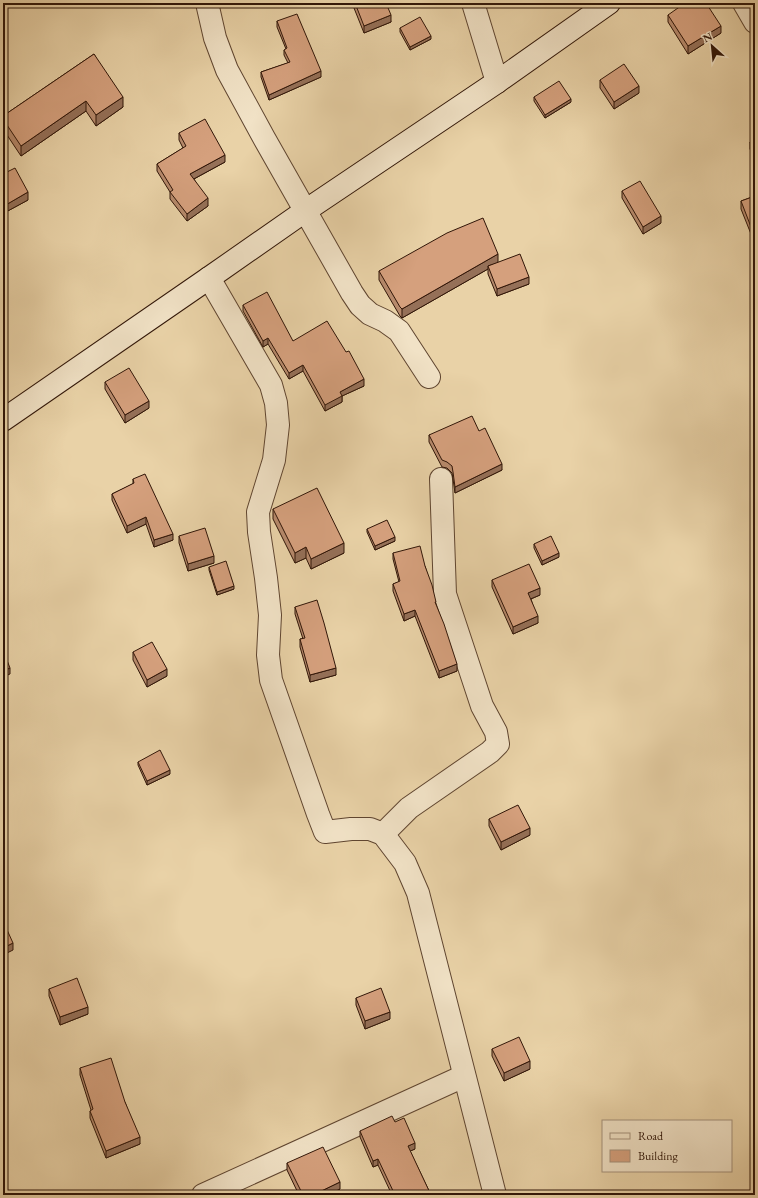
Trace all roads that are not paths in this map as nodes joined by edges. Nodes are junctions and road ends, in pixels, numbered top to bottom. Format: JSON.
{"nodes":[{"id":1,"x":207,"y":3,"type":"edge"},
{"id":2,"x":473,"y":3,"type":"edge"},
{"id":3,"x":609,"y":3,"type":"edge"},
{"id":4,"x":744,"y":3,"type":"edge"},
{"id":5,"x":755,"y":22,"type":"edge"},
{"id":6,"x":497,"y":82,"type":"junction"},
{"id":7,"x":305,"y":211,"type":"junction"},
{"id":8,"x":209,"y":278,"type":"junction"},
{"id":9,"x":429,"y":377,"type":"dead end"},
{"id":10,"x":3,"y":420,"type":"edge"},
{"id":11,"x":441,"y":479,"type":"dead end"},
{"id":12,"x":383,"y":834,"type":"junction"},
{"id":13,"x":464,"y":1076,"type":"junction"},
{"id":14,"x":203,"y":1195,"type":"edge"},
{"id":15,"x":495,"y":1195,"type":"edge"}],
"edges":[{"from":1,"to":7,"type":"street"},
{"from":2,"to":6,"type":"street"},
{"from":3,"to":6,"type":"street"},
{"from":4,"to":5,"type":"street"},
{"from":6,"to":7,"type":"street"},
{"from":7,"to":8,"type":"street"},
{"from":7,"to":9,"type":"street"},
{"from":8,"to":10,"type":"street"},
{"from":8,"to":12,"type":"street"},
{"from":11,"to":12,"type":"street"},
{"from":12,"to":13,"type":"street"},
{"from":13,"to":14,"type":"street"},
{"from":13,"to":15,"type":"street"}]}
